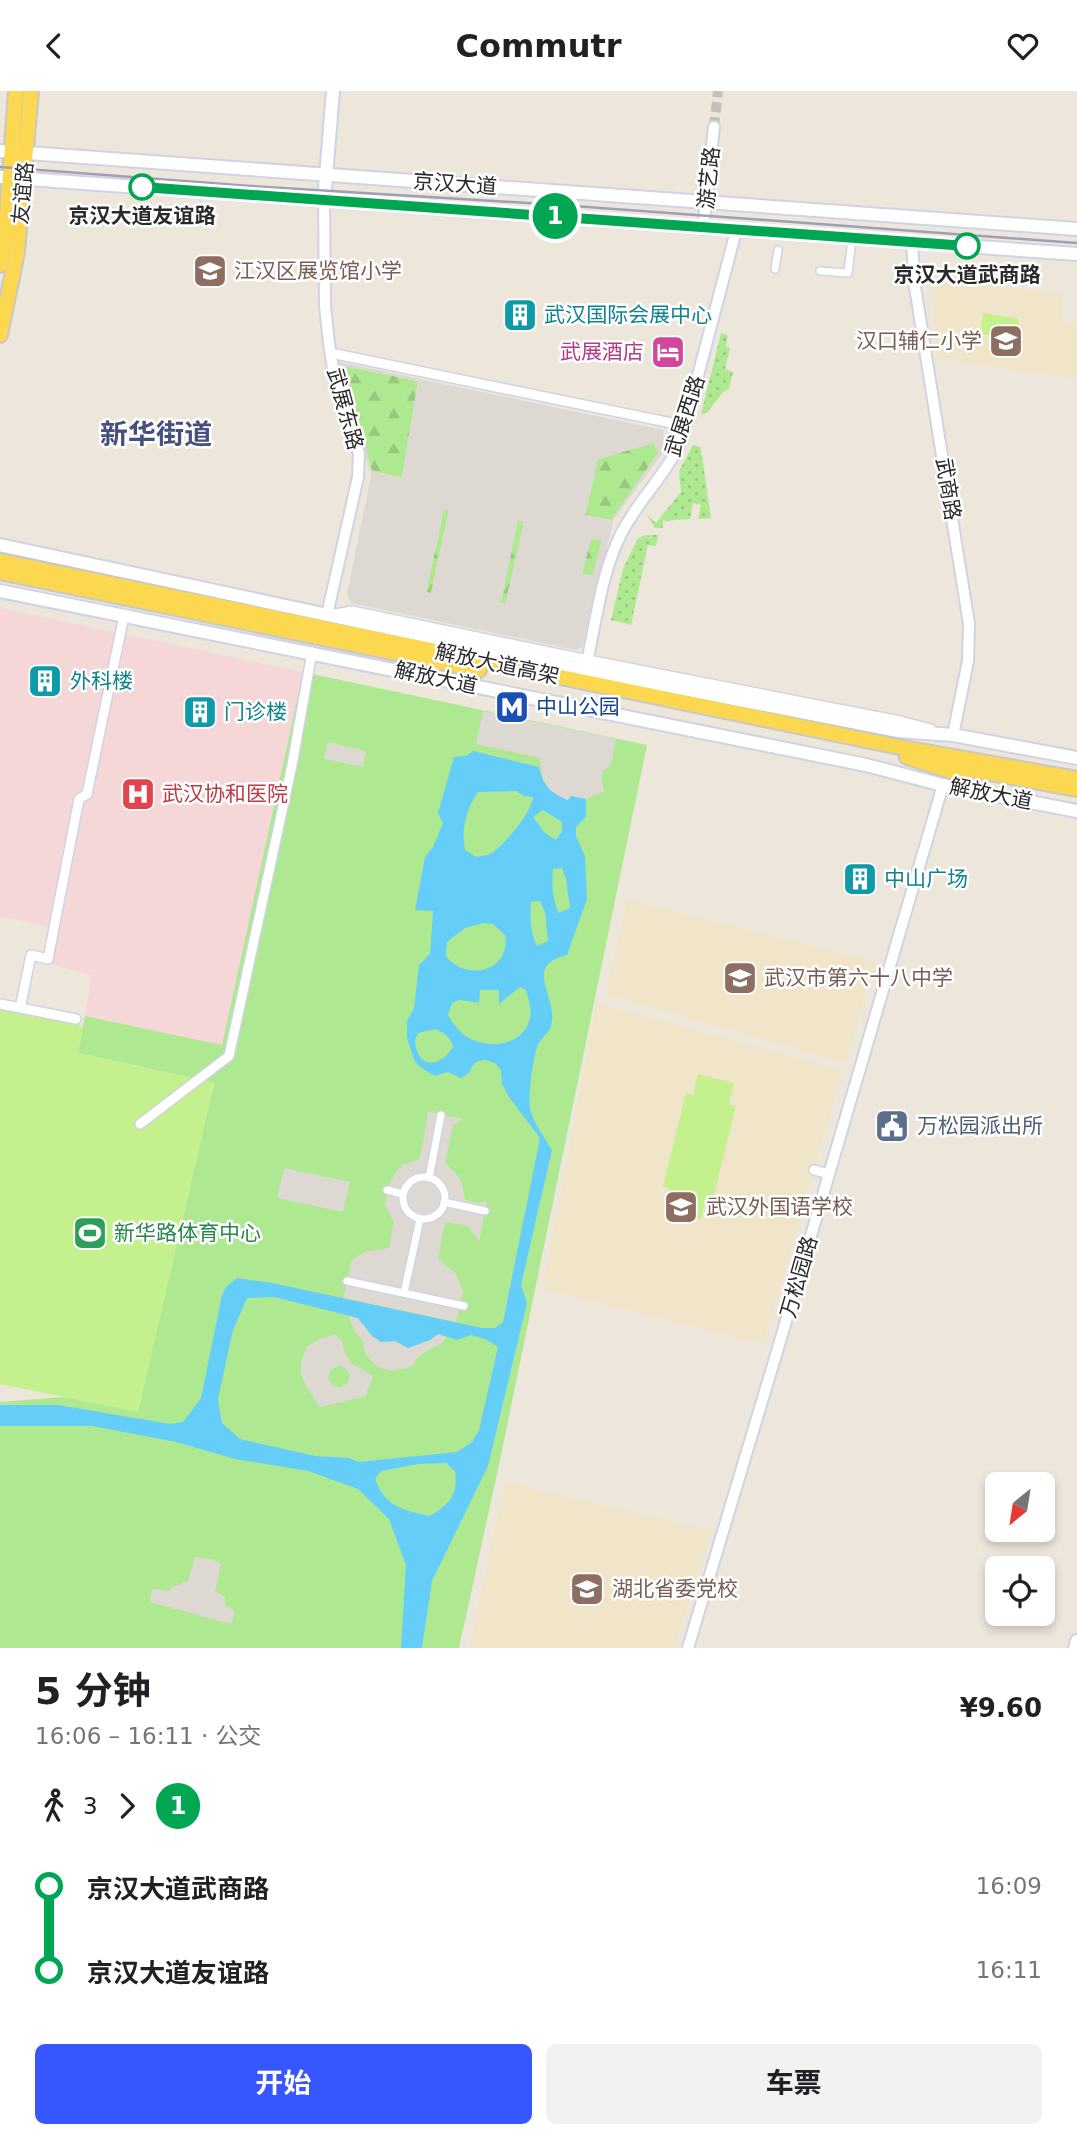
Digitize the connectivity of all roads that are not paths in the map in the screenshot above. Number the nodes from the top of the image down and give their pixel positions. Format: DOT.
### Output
graph roads {
  1 [pos="16,91"];
  2 [pos="30,91"];
  3 [pos="333,91"];
  4 [pos="714,127"];
  5 [pos="13,152"];
  6 [pos="327,176"];
  7 [pos="11,177"];
  8 [pos="324,200"];
  9 [pos="707,201"];
  10 [pos="703,229"];
  11 [pos="1077,229"];
  12 [pos="737,231"];
  13 [pos="852,239"];
  14 [pos="912,243"];
  15 [pos="778,250"];
  16 [pos="1077,254"];
  17 [pos="0,265"];
  18 [pos="775,269"];
  19 [pos="820,271"];
  20 [pos="0,335"];
  21 [pos="331,353"];
  22 [pos="686,426"];
  23 [pos="0,545"];
  24 [pos="0,561"];
  25 [pos="0,572"];
  26 [pos="0,591"];
  27 [pos="327,615"];
  28 [pos="124,616"];
  29 [pos="312,652"];
  30 [pos="587,665"];
  31 [pos="953,735"];
  32 [pos="908,753"];
  33 [pos="1077,758"];
  34 [pos="1077,769"];
  35 [pos="1077,779"];
  36 [pos="943,785"];
  37 [pos="1077,789"];
  38 [pos="1077,799"];
  39 [pos="1077,811"];
  40 [pos="0,1004"];
  41 [pos="20,1008"];
  42 [pos="76,1020"];
  43 [pos="442,1115"];
  44 [pos="141,1124"];
  45 [pos="814,1170"];
  46 [pos="829,1174"];
  47 [pos="429,1178"];
  48 [pos="387,1190"];
  49 [pos="403,1194"];
  50 [pos="444,1202"];
  51 [pos="485,1211"];
  52 [pos="420,1219"];
  53 [pos="347,1281"];
  54 [pos="404,1293"];
  55 [pos="464,1306"];
  56 [pos="1077,1641"];
  57 [pos="688,1648"];
  58 [pos="1075,1648"];
  1 -- 5 [label="main road, 友谊路"];
  2 -- 5 [label="main road, 友谊路"];
  3 -- 6 [label="main road"];
  4 -- 9 [label="street, 游艺路"];
  5 -- 6 [label="main road, 京汉大道"];
  5 -- 7 [label="main road, 友谊路"];
  6 -- 8 [label="main road"];
  6 -- 9 [label="main road, 京汉大道"];
  7 -- 8 [label="main road, 京汉大道"];
  7 -- 17 [label="main road, 友谊路"];
  7 -- 20 [label="main road, 友谊路"];
  8 -- 10 [label="main road, 京汉大道"];
  8 -- 21 [label="street, 武展东路"];
  9 -- 10 [label="street, 游艺路"];
  9 -- 11 [label="main road, 京汉大道"];
  10 -- 12 [label="main road, 京汉大道"];
  12 -- 13 [label="main road, 京汉大道"];
  12 -- 22 [label="street, 武展西路"];
  13 -- 14 [label="main road, 京汉大道"];
  13 -- 19 [label="street"];
  14 -- 16 [label="main road, 京汉大道"];
  14 -- 31 [label="street, 武商路"];
  15 -- 18 [label="street"];
  21 -- 22 [label="street"];
  21 -- 27 [label="street, 武展东路"];
  22 -- 30 [label="street, 武展西路"];
  23 -- 27 [label="main road, 解放大道"];
  24 -- 32 [label="main road, 解放大道高架"];
  25 -- 32 [label="main road, 解放大道高架"];
  26 -- 28 [label="main road, 解放大道"];
  27 -- 30 [label="main road, 解放大道"];
  28 -- 29 [label="main road, 解放大道"];
  28 -- 41 [label="street"];
  29 -- 36 [label="main road, 解放大道"];
  29 -- 44 [label="street"];
  30 -- 31 [label="main road, 解放大道"];
  31 -- 33 [label="main road, 解放大道"];
  32 -- 34 [label="main road"];
  32 -- 35 [label="main road, 解放大道高架"];
  32 -- 37 [label="main road, 解放大道高架"];
  32 -- 38 [label="main road"];
  36 -- 39 [label="main road, 解放大道"];
  36 -- 46 [label="street, 万松园路"];
  40 -- 41 [label="street"];
  41 -- 42 [label="street"];
  43 -- 47 [label="street"];
  45 -- 46 [label="street"];
  46 -- 57 [label="street, 万松园路"];
  47 -- 49 [label="street"];
  47 -- 50 [label="street"];
  48 -- 49 [label="street"];
  49 -- 52 [label="street"];
  50 -- 51 [label="street"];
  50 -- 52 [label="street"];
  52 -- 54 [label="street"];
  53 -- 54 [label="street"];
  54 -- 55 [label="street"];
  56 -- 58 [label="main road"];
}
